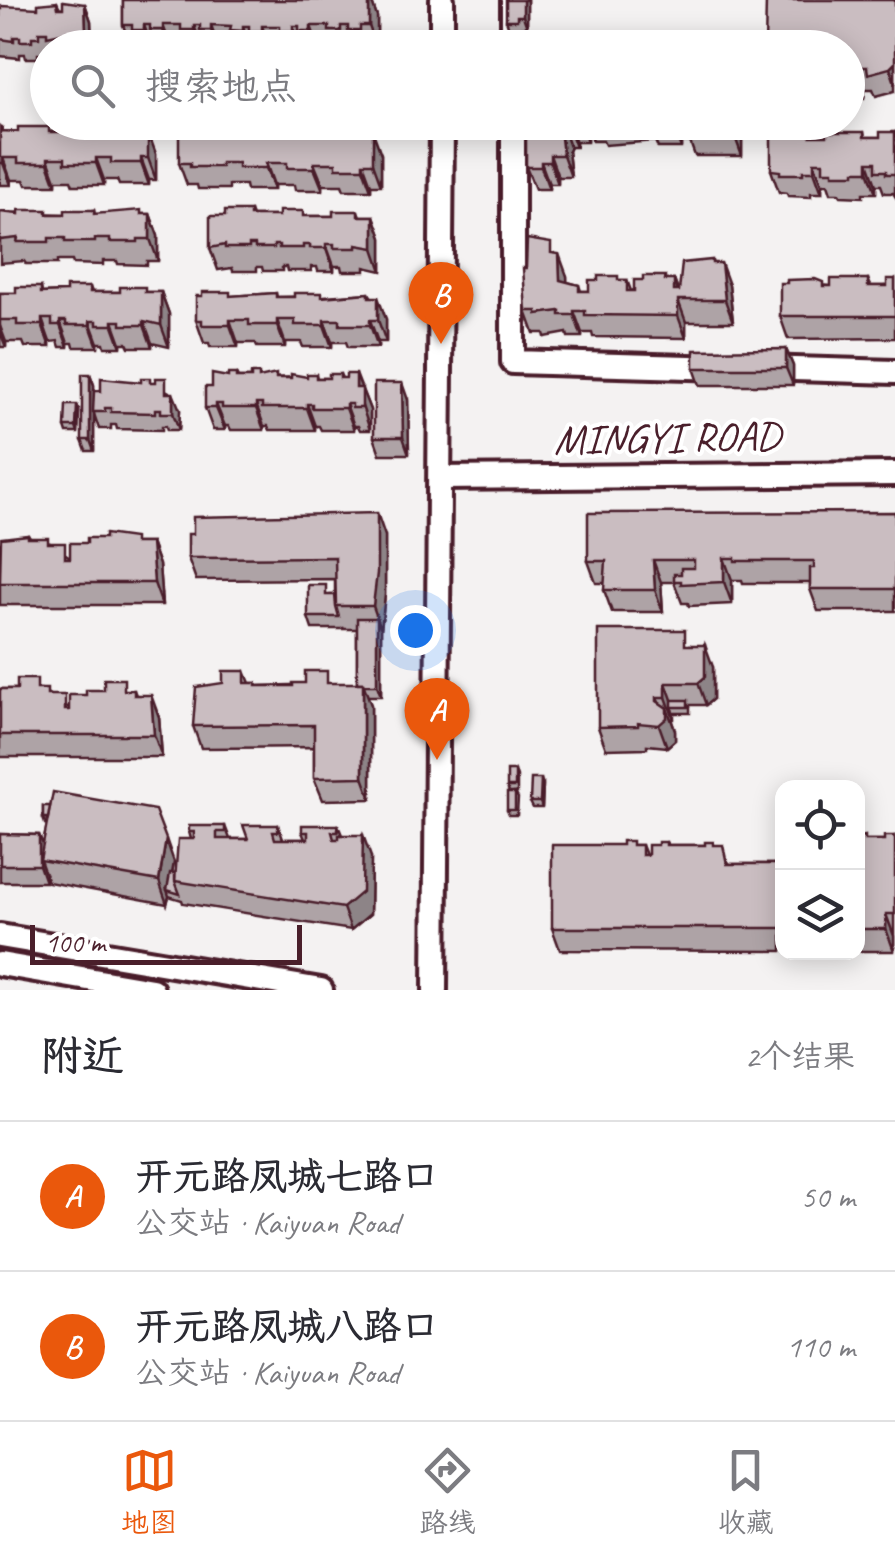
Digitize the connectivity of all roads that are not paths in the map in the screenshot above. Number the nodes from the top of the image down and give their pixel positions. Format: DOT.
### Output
graph roads {
  1 [pos="442,0"];
  2 [pos="513,0"];
  3 [pos="442,30"];
  4 [pos="513,30"];
  5 [pos="442,140"];
  6 [pos="513,140"];
  7 [pos="895,372"];
  8 [pos="895,474"];
  9 [pos="440,478"];
  10 [pos="0,936"];
  11 [pos="0,964"];
  12 [pos="152,990"];
  13 [pos="321,990"];
  14 [pos="435,990"];
  1 -- 3 [label="street"];
  2 -- 4 [label="street"];
  5 -- 9 [label="street"];
  6 -- 7 [label="street"];
  8 -- 9 [label="street, MINGYI ROAD"];
  9 -- 14 [label="street"];
  10 -- 13 [label="street"];
  11 -- 12 [label="street"];
}
